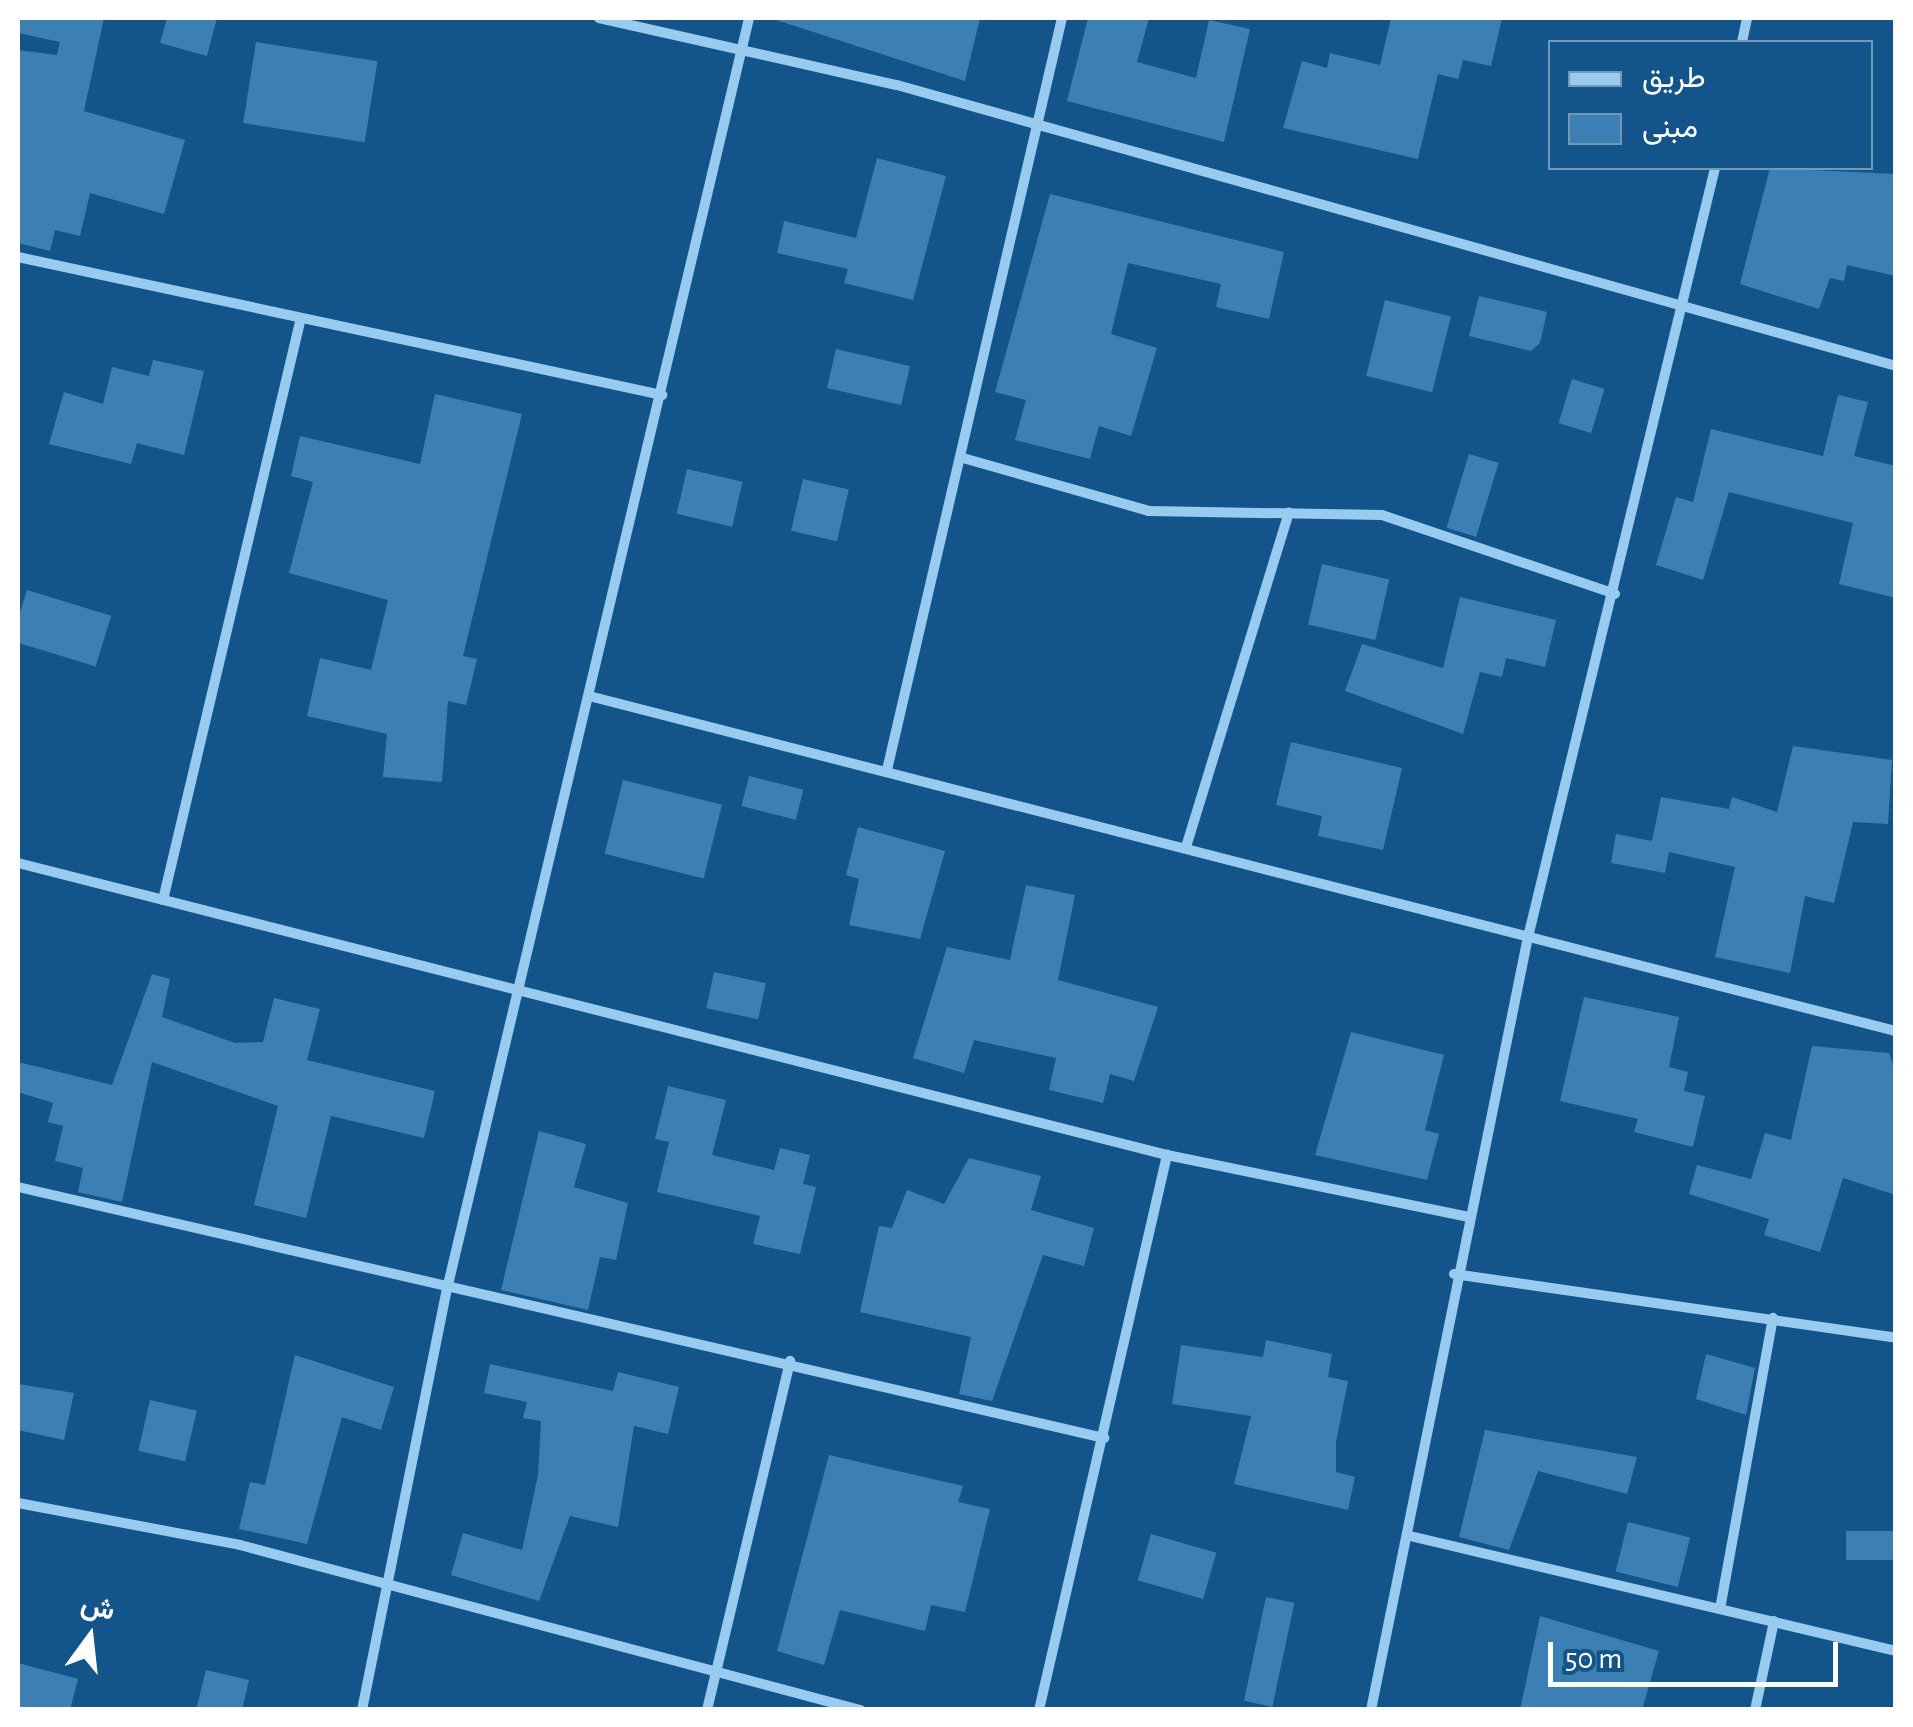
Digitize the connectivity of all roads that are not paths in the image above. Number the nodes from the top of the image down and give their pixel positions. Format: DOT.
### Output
graph roads {
  1 [pos="599,18"];
  2 [pos="749,18"];
  3 [pos="1062,18"];
  4 [pos="742,45"];
  5 [pos="1040,126"];
  6 [pos="1715,170"];
  7 [pos="18,256"];
  8 [pos="1686,301"];
  9 [pos="300,322"];
  10 [pos="1896,366"];
  11 [pos="662,395"];
  12 [pos="963,458"];
  13 [pos="1289,512"];
  14 [pos="1614,594"];
  15 [pos="593,698"];
  16 [pos="888,770"];
  17 [pos="1186,847"];
  18 [pos="18,863"];
  19 [pos="163,900"];
  20 [pos="1528,938"];
  21 [pos="524,990"];
  22 [pos="1896,1031"];
  23 [pos="1167,1155"];
  24 [pos="18,1187"];
  25 [pos="1468,1218"];
  26 [pos="1454,1274"];
  27 [pos="448,1289"];
  28 [pos="1773,1318"];
  29 [pos="1896,1338"];
  30 [pos="790,1361"];
  31 [pos="1104,1438"];
  32 [pos="18,1503"];
  33 [pos="1410,1536"];
  34 [pos="390,1588"];
  35 [pos="1720,1609"];
  36 [pos="1774,1622"];
  37 [pos="1896,1651"];
  38 [pos="717,1677"];
  39 [pos="362,1710"];
  40 [pos="708,1710"];
  41 [pos="860,1710"];
  42 [pos="1039,1710"];
  43 [pos="1371,1710"];
  44 [pos="1754,1710"];
  1 -- 4 [label="street"];
  2 -- 4 [label="street"];
  3 -- 5 [label="street"];
  4 -- 5 [label="street"];
  4 -- 11 [label="street"];
  5 -- 8 [label="street"];
  5 -- 12 [label="street"];
  6 -- 8 [label="street"];
  7 -- 9 [label="street"];
  8 -- 10 [label="street"];
  8 -- 14 [label="street"];
  9 -- 11 [label="street"];
  9 -- 19 [label="street"];
  11 -- 15 [label="street"];
  12 -- 13 [label="street"];
  12 -- 16 [label="street"];
  13 -- 14 [label="street"];
  13 -- 17 [label="street"];
  14 -- 20 [label="street"];
  15 -- 16 [label="street"];
  15 -- 21 [label="street"];
  16 -- 17 [label="street"];
  17 -- 20 [label="street"];
  18 -- 19 [label="street"];
  19 -- 21 [label="street"];
  20 -- 22 [label="street"];
  20 -- 25 [label="street"];
  21 -- 23 [label="street"];
  21 -- 27 [label="street"];
  23 -- 25 [label="street"];
  23 -- 31 [label="street"];
  24 -- 27 [label="street"];
  25 -- 26 [label="street"];
  26 -- 28 [label="street"];
  26 -- 33 [label="street"];
  27 -- 30 [label="street"];
  27 -- 34 [label="street"];
  28 -- 29 [label="street"];
  28 -- 35 [label="street"];
  30 -- 31 [label="street"];
  30 -- 38 [label="street"];
  31 -- 42 [label="street"];
  32 -- 34 [label="street"];
  33 -- 35 [label="street"];
  33 -- 43 [label="street"];
  34 -- 38 [label="street"];
  34 -- 39 [label="street"];
  35 -- 36 [label="street"];
  36 -- 37 [label="street"];
  36 -- 44 [label="street"];
  38 -- 40 [label="street"];
  38 -- 41 [label="street"];
}
